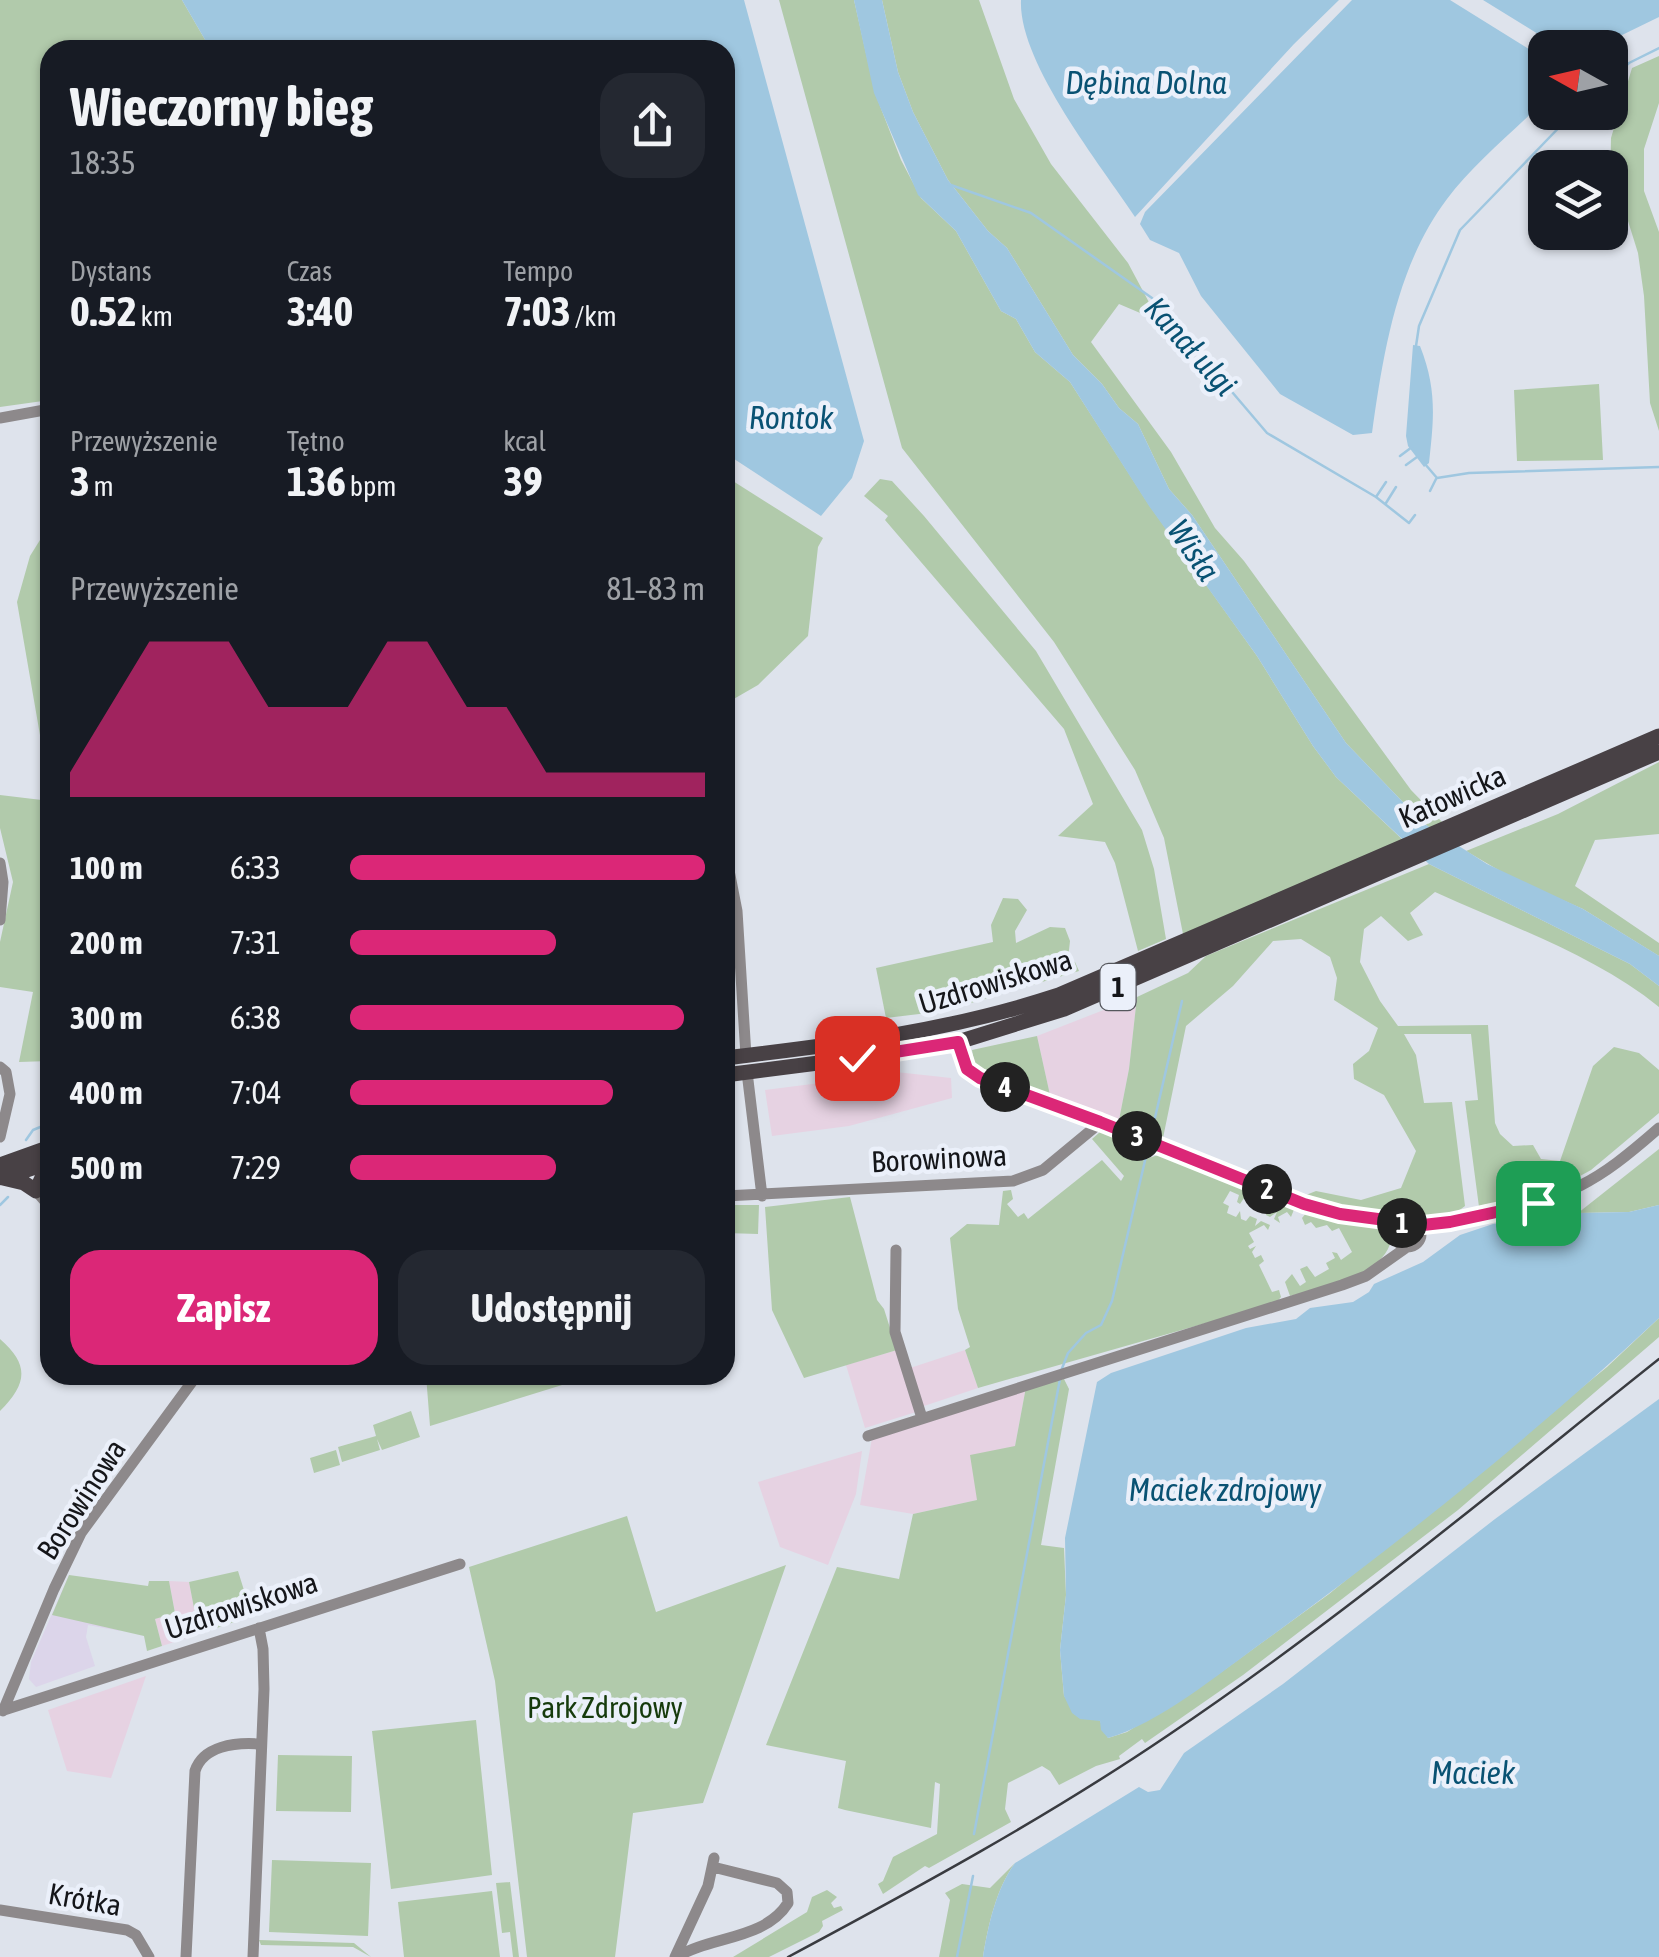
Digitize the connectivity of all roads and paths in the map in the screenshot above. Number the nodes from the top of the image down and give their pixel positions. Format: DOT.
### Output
graph roads {
  1 [pos="40,411"];
  2 [pos="0,418"];
  3 [pos="1659,736"];
  4 [pos="1659,752"];
  5 [pos="0,863"];
  6 [pos="1381,864"];
  7 [pos="735,897"];
  8 [pos="1270,913"];
  9 [pos="0,920"];
  10 [pos="958,1042"];
  11 [pos="746,1064"];
  12 [pos="0,1067"];
  13 [pos="735,1067"];
  14 [pos="1100,1122"];
  15 [pos="1659,1128"];
  16 [pos="0,1138"];
  17 [pos="40,1153"];
  18 [pos="40,1164"];
  19 [pos="1,1174"];
  20 [pos="40,1182"];
  21 [pos="36,1191"];
  22 [pos="40,1196"];
  23 [pos="735,1196"];
  24 [pos="762,1196"];
  25 [pos="1450,1222"];
  26 [pos="1418,1225"];
  27 [pos="1400,1237"];
  28 [pos="1420,1239"];
  29 [pos="896,1250"];
  30 [pos="191,1385"];
  31 [pos="922,1418"];
  32 [pos="868,1436"];
  33 [pos="460,1564"];
  34 [pos="259,1628"];
  35 [pos="16,1680"];
  36 [pos="32,1696"];
  37 [pos="3,1707"];
  38 [pos="260,1744"];
  39 [pos="0,1910"];
  40 [pos="148,1957"];
  41 [pos="186,1957"];
  42 [pos="253,1957"];
  43 [pos="676,1957"];
  1 -- 2 [label="street"];
  3 -- 6 [label="main road, Katowicka / 1"];
  4 -- 6 [label="main road, Katowicka / 1"];
  5 -- 9 [label="street"];
  6 -- 8 [label="main road, Katowicka / 1"];
  7 -- 11 [label="street"];
  8 -- 10 [label="main road, Uzdrowiskowa / 1"];
  8 -- 11 [label="main road, Uzdrowiskowa / 1"];
  10 -- 11 [label="main road, Uzdrowiskowa / 1"];
  10 -- 14 [label="street"];
  11 -- 13 [label="main road"];
  11 -- 24 [label="street"];
  12 -- 16 [label="street"];
  14 -- 24 [label="street, Borowinowa"];
  14 -- 27 [label="street"];
  15 -- 25 [label="street"];
  17 -- 19 [label="main road"];
  18 -- 19 [label="main road"];
  19 -- 21 [label="main road"];
  20 -- 21 [label="main road"];
  21 -- 22 [label="street"];
  23 -- 24 [label="street, Borowinowa"];
  25 -- 26 [label="street"];
  25 -- 28 [label="street"];
  26 -- 27 [label="street"];
  26 -- 28 [label="street"];
  27 -- 28 [label="street"];
  27 -- 31 [label="street"];
  29 -- 31 [label="street"];
  30 -- 35 [label="street, Borowinowa"];
  31 -- 32 [label="street"];
  33 -- 34 [label="street, Uzdrowiskowa"];
  34 -- 36 [label="street, Uzdrowiskowa"];
  34 -- 38 [label="street"];
  35 -- 36 [label="street"];
  35 -- 37 [label="street, Borowinowa"];
  36 -- 37 [label="street, Uzdrowiskowa"];
  38 -- 41 [label="street"];
  38 -- 42 [label="street"];
  39 -- 40 [label="street, Krótka"];
  43 -- 43 [label="street"];
}
